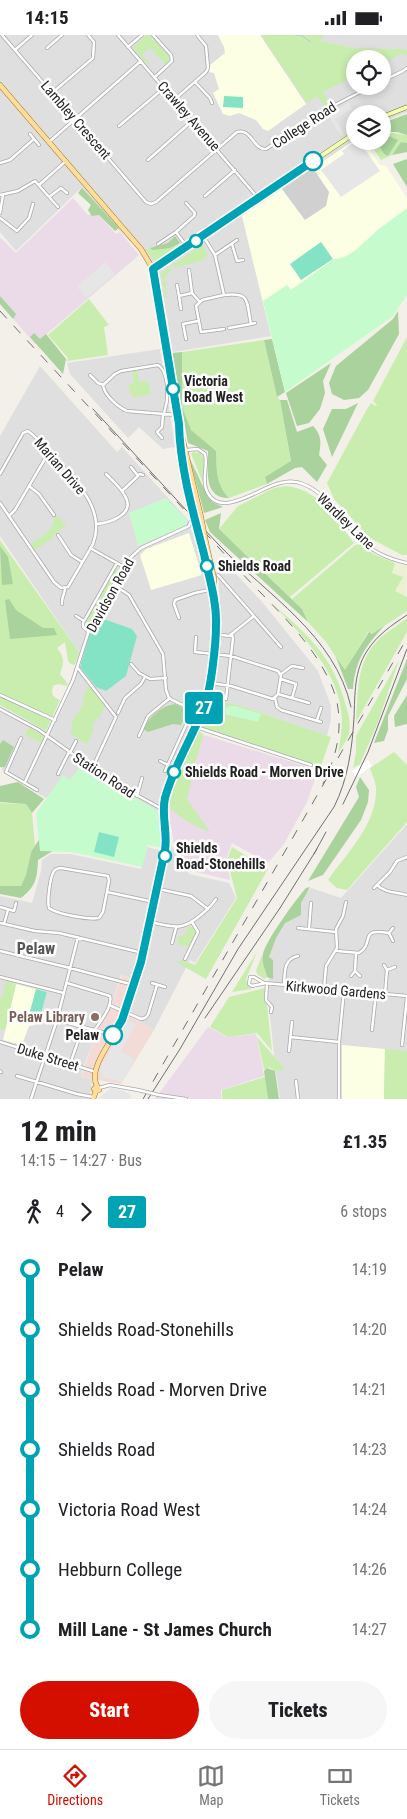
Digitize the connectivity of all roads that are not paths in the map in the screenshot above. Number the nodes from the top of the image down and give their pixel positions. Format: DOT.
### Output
graph roads {
  1 [pos="2,35"];
  2 [pos="32,35"];
  3 [pos="62,35"];
  4 [pos="88,35"];
  5 [pos="118,35"];
  6 [pos="142,35"];
  7 [pos="153,35"];
  8 [pos="197,35"];
  9 [pos="128,47"];
  10 [pos="15,49"];
  11 [pos="47,49"];
  12 [pos="141,61"];
  13 [pos="407,68"];
  14 [pos="155,77"];
  15 [pos="391,77"];
  16 [pos="195,82"];
  17 [pos="0,85"];
  18 [pos="164,87"];
  19 [pos="52,93"];
  20 [pos="354,95"];
  21 [pos="174,100"];
  22 [pos="212,103"];
  23 [pos="407,107"];
  24 [pos="391,113"];
  25 [pos="75,119"];
  26 [pos="193,121"];
  27 [pos="119,126"];
  28 [pos="30,134"];
  29 [pos="34,139"];
  30 [pos="346,139"];
  31 [pos="49,142"];
  32 [pos="39,145"];
  33 [pos="217,149"];
  34 [pos="148,160"];
  35 [pos="66,161"];
  36 [pos="0,163"];
  37 [pos="235,170"];
  38 [pos="39,185"];
  39 [pos="67,193"];
  40 [pos="2,195"];
  41 [pos="205,196"];
  42 [pos="50,197"];
  43 [pos="258,198"];
  44 [pos="186,203"];
  45 [pos="33,204"];
  46 [pos="58,207"];
  47 [pos="0,213"];
  48 [pos="0,218"];
  49 [pos="176,232"];
  50 [pos="203,236"];
  51 [pos="237,240"];
  52 [pos="158,244"];
  53 [pos="232,244"];
  54 [pos="187,247"];
  55 [pos="216,255"];
  56 [pos="243,260"];
  57 [pos="237,261"];
  58 [pos="233,262"];
  59 [pos="153,269"];
  60 [pos="189,270"];
  61 [pos="177,285"];
  62 [pos="192,293"];
  63 [pos="224,295"];
  64 [pos="179,296"];
  65 [pos="199,301"];
  66 [pos="181,309"];
  67 [pos="198,321"];
  68 [pos="255,323"];
  69 [pos="251,324"];
  70 [pos="229,328"];
  71 [pos="224,329"];
  72 [pos="186,339"];
  73 [pos="90,375"];
  74 [pos="103,385"];
  75 [pos="164,415"];
  76 [pos="178,415"];
  77 [pos="162,438"];
  78 [pos="183,450"];
  79 [pos="49,452"];
  80 [pos="131,467"];
  81 [pos="0,474"];
  82 [pos="106,474"];
  83 [pos="138,475"];
  84 [pos="143,475"];
  85 [pos="29,486"];
  86 [pos="122,491"];
  87 [pos="0,503"];
  88 [pos="192,509"];
  89 [pos="54,515"];
  90 [pos="8,516"];
  91 [pos="95,524"];
  92 [pos="58,535"];
  93 [pos="90,548"];
  94 [pos="82,562"];
  95 [pos="117,563"];
  96 [pos="407,563"];
  97 [pos="124,567"];
  98 [pos="218,575"];
  99 [pos="212,578"];
  100 [pos="114,585"];
  101 [pos="65,588"];
  102 [pos="213,589"];
  103 [pos="62,604"];
  104 [pos="76,616"];
  105 [pos="254,616"];
  106 [pos="179,618"];
  107 [pos="84,621"];
  108 [pos="88,631"];
  109 [pos="216,633"];
  110 [pos="232,635"];
  111 [pos="196,637"];
  112 [pos="281,647"];
  113 [pos="213,655"];
  114 [pos="231,656"];
  115 [pos="131,664"];
  116 [pos="77,667"];
  117 [pos="303,668"];
  118 [pos="281,674"];
  119 [pos="145,677"];
  120 [pos="166,678"];
  121 [pos="281,679"];
  122 [pos="210,683"];
  123 [pos="228,685"];
  124 [pos="278,694"];
  125 [pos="0,695"];
  126 [pos="170,698"];
  127 [pos="275,698"];
  128 [pos="292,698"];
  129 [pos="226,699"];
  130 [pos="309,703"];
  131 [pos="321,707"];
  132 [pos="0,709"];
  133 [pos="117,715"];
  134 [pos="55,720"];
  135 [pos="317,721"];
  136 [pos="321,722"];
  137 [pos="194,727"];
  138 [pos="136,730"];
  139 [pos="141,732"];
  140 [pos="48,736"];
  141 [pos="139,736"];
  142 [pos="21,738"];
  143 [pos="76,741"];
  144 [pos="70,753"];
  145 [pos="160,761"];
  146 [pos="168,765"];
  147 [pos="311,765"];
  148 [pos="92,769"];
  149 [pos="165,771"];
  150 [pos="58,774"];
  151 [pos="142,778"];
  152 [pos="25,782"];
  153 [pos="37,790"];
  154 [pos="137,796"];
  155 [pos="164,809"];
  156 [pos="407,857"];
  157 [pos="377,885"];
  158 [pos="374,888"];
  159 [pos="163,890"];
  160 [pos="107,892"];
  161 [pos="407,895"];
  162 [pos="216,899"];
  163 [pos="346,901"];
  164 [pos="154,902"];
  165 [pos="16,903"];
  166 [pos="311,903"];
  167 [pos="0,907"];
  168 [pos="208,909"];
  169 [pos="8,910"];
  170 [pos="150,922"];
  171 [pos="0,923"];
  172 [pos="192,923"];
  173 [pos="4,924"];
  174 [pos="176,927"];
  175 [pos="298,928"];
  176 [pos="394,928"];
  177 [pos="310,929"];
  178 [pos="336,932"];
  179 [pos="389,933"];
  180 [pos="78,937"];
  181 [pos="393,941"];
  182 [pos="172,943"];
  183 [pos="0,951"];
  184 [pos="336,951"];
  185 [pos="143,953"];
  186 [pos="356,953"];
  187 [pos="298,956"];
  188 [pos="185,959"];
  189 [pos="384,965"];
  190 [pos="395,967"];
  191 [pos="70,968"];
  192 [pos="387,970"];
  193 [pos="355,971"];
  194 [pos="351,976"];
  195 [pos="360,976"];
  196 [pos="0,977"];
  197 [pos="66,983"];
  198 [pos="152,983"];
  199 [pos="266,983"];
  200 [pos="134,985"];
  201 [pos="158,985"];
  202 [pos="284,985"];
  203 [pos="165,987"];
  204 [pos="324,989"];
  205 [pos="344,990"];
  206 [pos="64,993"];
  207 [pos="376,993"];
  208 [pos="385,994"];
  209 [pos="407,996"];
  210 [pos="110,1005"];
  211 [pos="125,1011"];
  212 [pos="271,1012"];
  213 [pos="57,1020"];
  214 [pos="292,1022"];
  215 [pos="83,1027"];
  216 [pos="95,1030"];
  217 [pos="372,1030"];
  218 [pos="113,1035"];
  219 [pos="290,1037"];
  220 [pos="0,1042"];
  221 [pos="339,1042"];
  222 [pos="402,1045"];
  223 [pos="289,1051"];
  224 [pos="45,1057"];
  225 [pos="70,1064"];
  226 [pos="96,1072"];
  227 [pos="17,1076"];
  228 [pos="296,1081"];
  229 [pos="37,1082"];
  230 [pos="97,1088"];
  231 [pos="93,1098"];
  232 [pos="31,1099"];
  233 [pos="186,1099"];
  234 [pos="298,1099"];
  235 [pos="338,1099"];
  1 -- 10 [label="street, Lambley Crescent"];
  2 -- 10 [label="street"];
  3 -- 11 [label="street"];
  4 -- 19 [label="street"];
  5 -- 9 [label="street, Crawley Avenue"];
  6 -- 9 [label="street"];
  7 -- 14 [label="street"];
  8 -- 16 [label="street"];
  9 -- 12 [label="street, Crawley Avenue"];
  10 -- 19 [label="street, Lambley Crescent"];
  12 -- 14 [label="street, Crawley Avenue"];
  12 -- 25 [label="street"];
  13 -- 15 [label="street"];
  14 -- 18 [label="street, Crawley Avenue"];
  16 -- 21 [label="street"];
  16 -- 22 [label="street"];
  17 -- 31 [label="main road"];
  18 -- 21 [label="street, Crawley Avenue"];
  18 -- 27 [label="street"];
  19 -- 25 [label="street, Lambley Crescent"];
  20 -- 33 [label="street, College Road"];
  21 -- 26 [label="street, Crawley Avenue"];
  23 -- 24 [label="main road"];
  25 -- 31 [label="street"];
  25 -- 33 [label="street, Lambley Crescent"];
  26 -- 33 [label="street, Crawley Avenue"];
  26 -- 34 [label="street"];
  28 -- 29 [label="street"];
  29 -- 32 [label="street"];
  29 -- 36 [label="street"];
  30 -- 43 [label="main road"];
  31 -- 35 [label="main road"];
  33 -- 37 [label="street, Crawley Avenue"];
  35 -- 38 [label="street"];
  35 -- 59 [label="main road"];
  37 -- 41 [label="street"];
  37 -- 43 [label="street, Crawley Avenue"];
  38 -- 40 [label="street"];
  38 -- 42 [label="street"];
  39 -- 42 [label="street"];
  40 -- 47 [label="street"];
  42 -- 46 [label="street"];
  43 -- 50 [label="main road"];
  44 -- 49 [label="street"];
  45 -- 48 [label="street"];
  49 -- 52 [label="street"];
  49 -- 54 [label="street"];
  50 -- 54 [label="main road"];
  50 -- 55 [label="street"];
  51 -- 53 [label="street"];
  53 -- 55 [label="street"];
  53 -- 57 [label="street"];
  54 -- 59 [label="main road"];
  55 -- 63 [label="street"];
  56 -- 57 [label="street"];
  57 -- 58 [label="street"];
  59 -- 76 [label="main road"];
  60 -- 62 [label="street"];
  61 -- 64 [label="street"];
  62 -- 64 [label="street"];
  62 -- 65 [label="street"];
  63 -- 65 [label="street"];
  63 -- 69 [label="street"];
  64 -- 66 [label="street"];
  65 -- 67 [label="street"];
  67 -- 71 [label="street"];
  67 -- 72 [label="street"];
  68 -- 69 [label="street"];
  69 -- 70 [label="street"];
  73 -- 74 [label="street"];
  74 -- 75 [label="street"];
  74 -- 75 [label="street"];
  75 -- 76 [label="street"];
  75 -- 77 [label="street"];
  76 -- 78 [label="main road"];
  78 -- 88 [label="main road"];
  78 -- 96 [label="street, Wardley Lane"];
  78 -- 99 [label="main road, bridge"];
  79 -- 81 [label="street, Marian Drive"];
  79 -- 85 [label="street"];
  79 -- 91 [label="street, Marian Drive"];
  80 -- 83 [label="street"];
  82 -- 86 [label="street"];
  83 -- 84 [label="street"];
  83 -- 86 [label="street"];
  85 -- 89 [label="street"];
  85 -- 90 [label="street"];
  86 -- 91 [label="street"];
  87 -- 90 [label="street"];
  88 -- 97 [label="street, Davidson Road, bridge"];
  88 -- 99 [label="main road, bridge"];
  90 -- 101 [label="street"];
  91 -- 93 [label="street, Marian Drive"];
  92 -- 94 [label="street"];
  93 -- 94 [label="street, Marian Drive"];
  93 -- 95 [label="street"];
  94 -- 101 [label="street, Marian Drive"];
  95 -- 97 [label="street"];
  95 -- 107 [label="street"];
  97 -- 100 [label="street, Davidson Road"];
  98 -- 105 [label="street"];
  99 -- 102 [label="main road"];
  100 -- 108 [label="street, Davidson Road"];
  100 -- 120 [label="street"];
  101 -- 103 [label="street"];
  102 -- 106 [label="street"];
  102 -- 109 [label="main road"];
  104 -- 107 [label="street"];
  105 -- 110 [label="street"];
  105 -- 112 [label="street"];
  107 -- 108 [label="street"];
  108 -- 116 [label="street, Davidson Road"];
  109 -- 110 [label="street"];
  109 -- 113 [label="main road"];
  110 -- 114 [label="street"];
  111 -- 113 [label="street"];
  113 -- 114 [label="street"];
  113 -- 122 [label="main road"];
  114 -- 118 [label="street"];
  114 -- 123 [label="street"];
  115 -- 119 [label="street"];
  116 -- 133 [label="street"];
  116 -- 134 [label="street, Davidson Road"];
  117 -- 118 [label="street"];
  118 -- 121 [label="street"];
  119 -- 120 [label="street"];
  119 -- 133 [label="street"];
  120 -- 126 [label="street"];
  121 -- 124 [label="street"];
  121 -- 128 [label="street"];
  122 -- 123 [label="street"];
  122 -- 137 [label="main road"];
  123 -- 127 [label="street"];
  123 -- 129 [label="street"];
  124 -- 127 [label="street"];
  124 -- 128 [label="street"];
  125 -- 134 [label="street"];
  126 -- 139 [label="street"];
  126 -- 146 [label="street"];
  127 -- 135 [label="street"];
  128 -- 130 [label="street"];
  131 -- 135 [label="street"];
  132 -- 140 [label="street, Station Road"];
  133 -- 148 [label="street"];
  134 -- 140 [label="street, Davidson Road"];
  135 -- 136 [label="street"];
  137 -- 147 [label="street"];
  137 -- 155 [label="main road"];
  138 -- 139 [label="street"];
  139 -- 141 [label="street"];
  140 -- 144 [label="street, Station Road"];
  140 -- 152 [label="street, Davidson Road"];
  142 -- 152 [label="street"];
  143 -- 144 [label="street"];
  144 -- 148 [label="street, Station Road"];
  144 -- 150 [label="street"];
  145 -- 146 [label="street"];
  146 -- 149 [label="street"];
  148 -- 154 [label="street, Station Road"];
  151 -- 154 [label="street"];
  152 -- 153 [label="street"];
  154 -- 155 [label="street, Station Road"];
  155 -- 164 [label="main road"];
  156 -- 157 [label="street"];
  157 -- 158 [label="street"];
  157 -- 161 [label="street"];
  159 -- 168 [label="street"];
  160 -- 160 [label="street"];
  160 -- 164 [label="street"];
  162 -- 168 [label="street"];
  163 -- 178 [label="street"];
  164 -- 170 [label="main road"];
  165 -- 169 [label="street"];
  166 -- 177 [label="street"];
  167 -- 169 [label="street"];
  168 -- 172 [label="street"];
  169 -- 173 [label="street"];
  170 -- 174 [label="street"];
  170 -- 185 [label="main road"];
  171 -- 173 [label="street"];
  172 -- 174 [label="street"];
  172 -- 188 [label="street"];
  173 -- 180 [label="street"];
  174 -- 182 [label="street"];
  175 -- 177 [label="street"];
  176 -- 179 [label="street"];
  177 -- 178 [label="street"];
  178 -- 184 [label="street"];
  179 -- 181 [label="street"];
  179 -- 186 [label="street"];
  180 -- 185 [label="street"];
  180 -- 191 [label="street"];
  183 -- 191 [label="street"];
  184 -- 186 [label="street"];
  184 -- 204 [label="street"];
  185 -- 200 [label="main road"];
  186 -- 193 [label="street"];
  187 -- 202 [label="street"];
  189 -- 192 [label="street"];
  190 -- 192 [label="street"];
  191 -- 197 [label="street"];
  191 -- 200 [label="street"];
  192 -- 208 [label="street"];
  193 -- 194 [label="street"];
  193 -- 195 [label="street"];
  196 -- 206 [label="street"];
  197 -- 206 [label="street"];
  197 -- 210 [label="street"];
  198 -- 201 [label="street"];
  199 -- 199 [label="street, Kirkwood Gardens"];
  199 -- 202 [label="street, Kirkwood Gardens"];
  199 -- 212 [label="street"];
  200 -- 211 [label="main road"];
  201 -- 203 [label="street"];
  201 -- 211 [label="street"];
  202 -- 204 [label="street, Kirkwood Gardens"];
  204 -- 205 [label="street, Kirkwood Gardens"];
  205 -- 207 [label="street, Kirkwood Gardens"];
  205 -- 221 [label="street"];
  206 -- 213 [label="street"];
  207 -- 208 [label="street, Kirkwood Gardens"];
  207 -- 217 [label="street"];
  208 -- 209 [label="street, Kirkwood Gardens"];
  209 -- 222 [label="street"];
  210 -- 211 [label="street"];
  210 -- 216 [label="street"];
  211 -- 218 [label="main road"];
  213 -- 215 [label="street"];
  213 -- 224 [label="street"];
  214 -- 219 [label="street"];
  215 -- 216 [label="street"];
  215 -- 225 [label="street"];
  216 -- 218 [label="street"];
  218 -- 226 [label="main road"];
  219 -- 221 [label="street"];
  219 -- 223 [label="street"];
  220 -- 224 [label="street, Duke Street"];
  221 -- 235 [label="street"];
  224 -- 225 [label="street, Duke Street"];
  224 -- 229 [label="street"];
  225 -- 226 [label="street, Duke Street"];
  226 -- 230 [label="main road"];
  227 -- 229 [label="street"];
  228 -- 234 [label="street"];
  229 -- 231 [label="street"];
  229 -- 232 [label="street"];
  230 -- 231 [label="main road"];
  230 -- 233 [label="street, bridge"];
}
